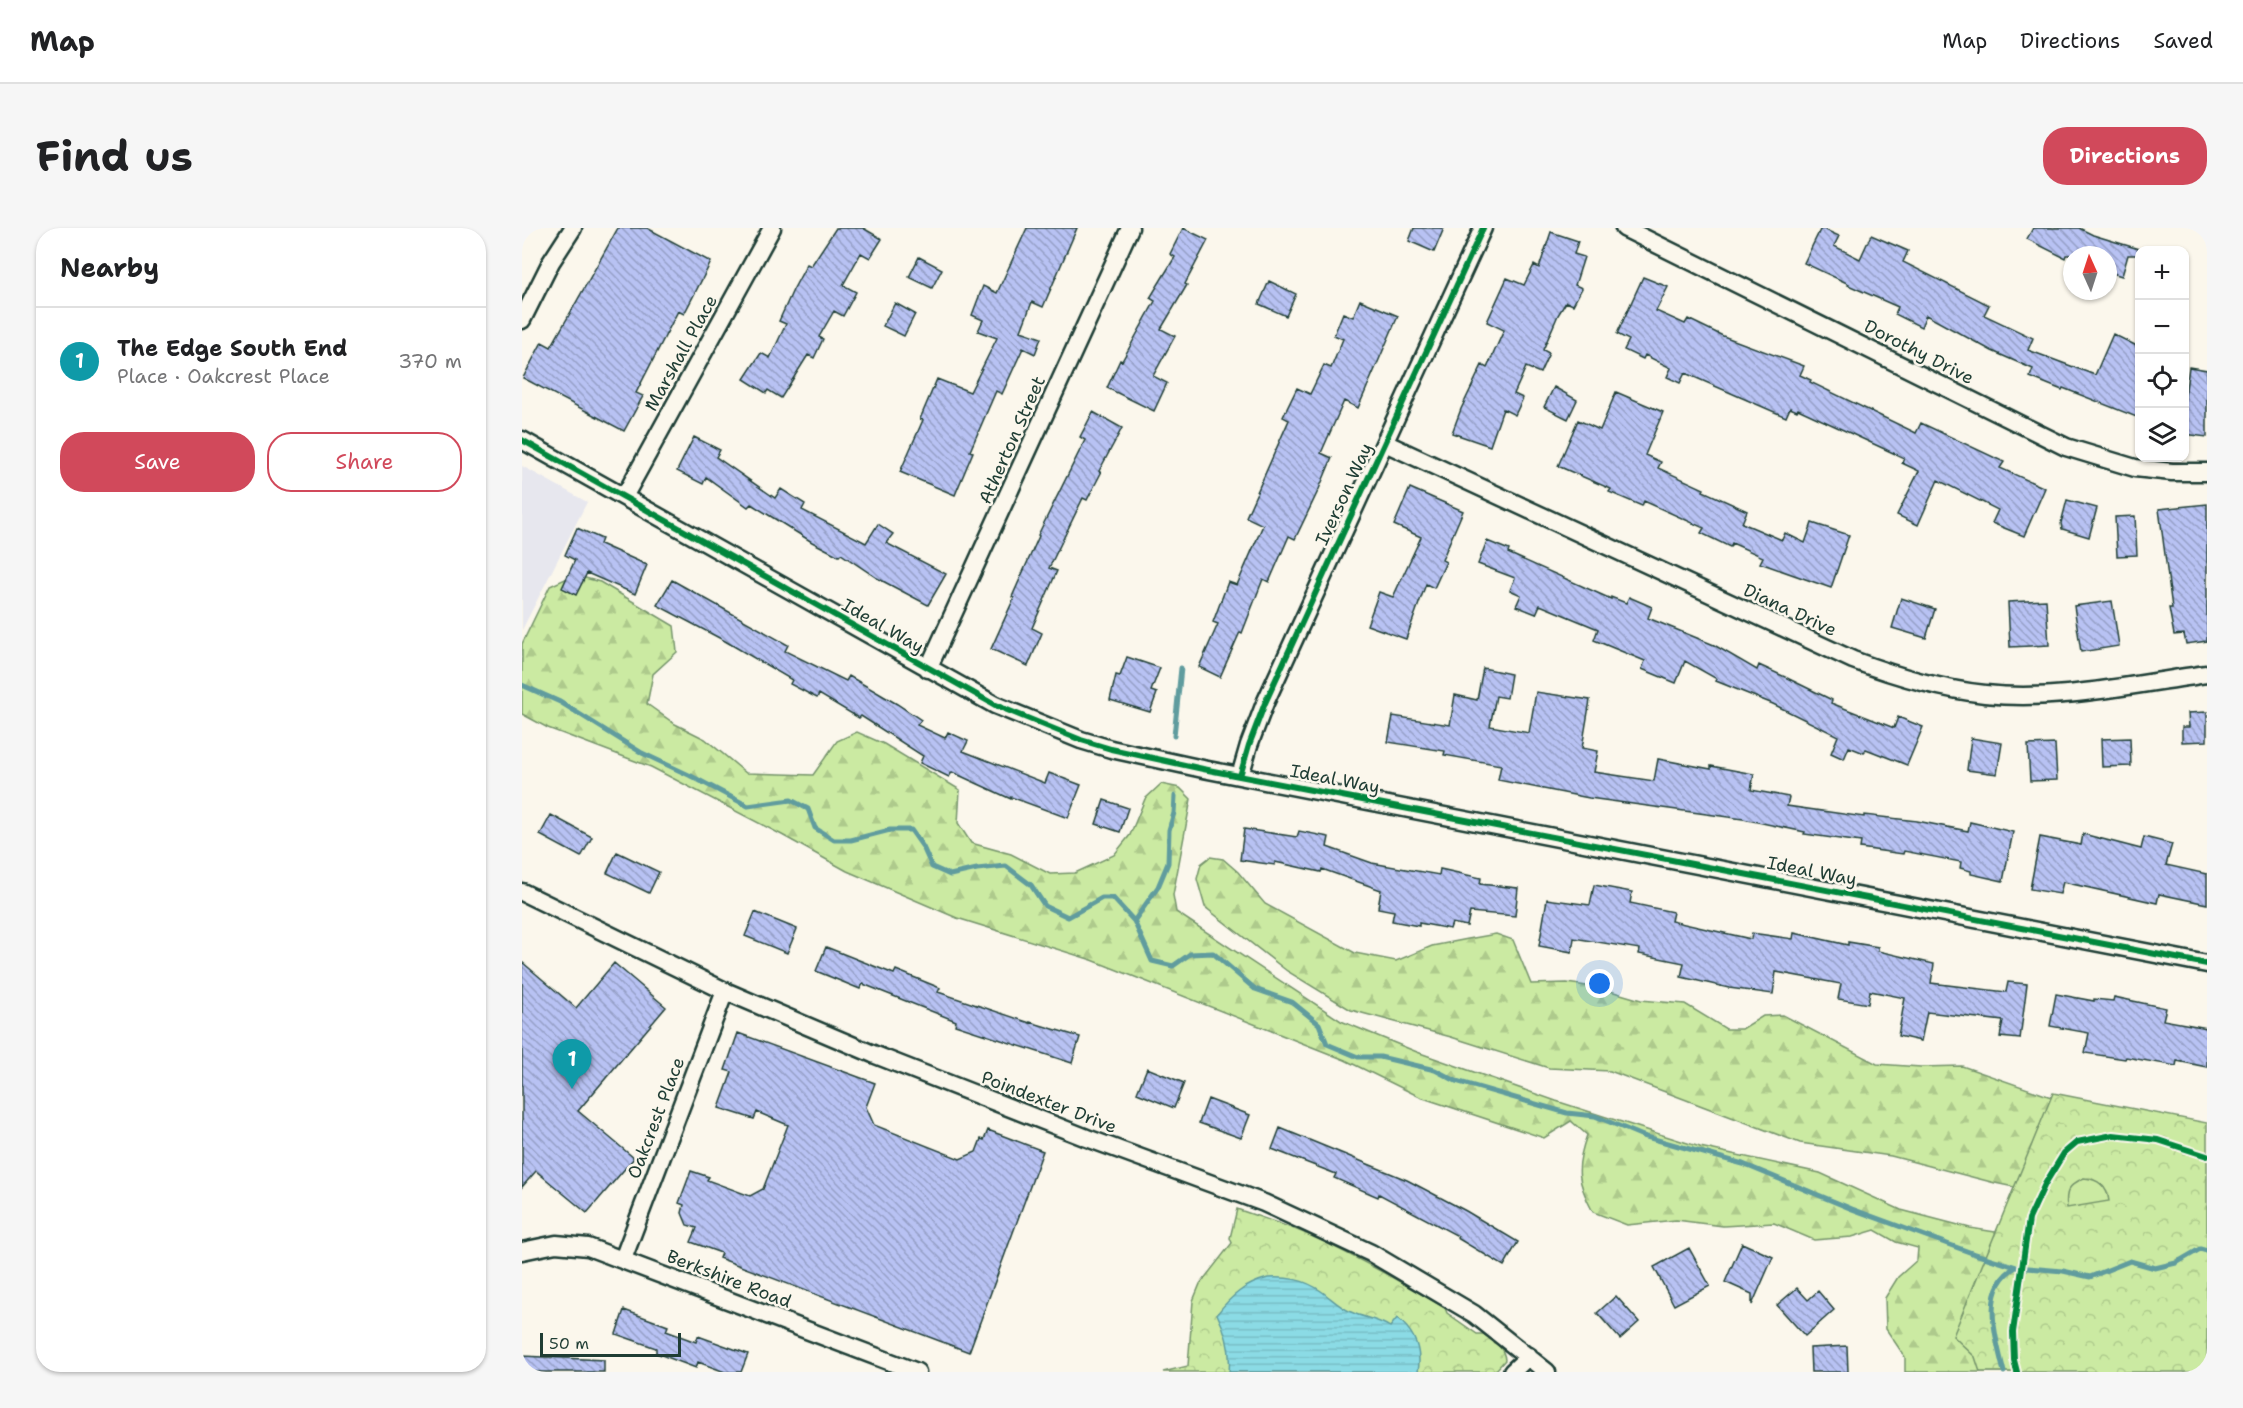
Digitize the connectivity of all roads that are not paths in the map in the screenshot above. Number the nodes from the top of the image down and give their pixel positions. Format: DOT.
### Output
graph roads {
  1 [pos="573,228"];
  2 [pos="772,228"];
  3 [pos="1130,228"];
  4 [pos="1483,228"];
  5 [pos="1624,228"];
  6 [pos="522,320"];
  7 [pos="522,440"];
  8 [pos="1385,443"];
  9 [pos="2207,472"];
  10 [pos="624,497"];
  11 [pos="928,669"];
  12 [pos="2207,674"];
  13 [pos="1240,776"];
  14 [pos="522,892"];
  15 [pos="2207,964"];
  16 [pos="725,991"];
  17 [pos="522,1251"];
  18 [pos="623,1259"];
  19 [pos="1529,1356"];
  20 [pos="917,1372"];
  21 [pos="1512,1372"];
  22 [pos="1547,1372"];
  1 -- 6 [label="street"];
  2 -- 10 [label="street, Marshall Place"];
  3 -- 11 [label="street, Atherton Street"];
  4 -- 8 [label="street, Iverson Way"];
  5 -- 9 [label="street, Dorothy Drive"];
  7 -- 10 [label="street, Ideal Way"];
  8 -- 12 [label="street, Diana Drive"];
  8 -- 13 [label="street, Iverson Way"];
  10 -- 11 [label="street, Ideal Way"];
  11 -- 13 [label="street, Ideal Way"];
  13 -- 15 [label="street, Ideal Way"];
  14 -- 16 [label="street, Poindexter Drive"];
  16 -- 18 [label="street, Oakcrest Place"];
  16 -- 19 [label="street, Poindexter Drive"];
  17 -- 18 [label="street, Berkshire Road"];
  18 -- 20 [label="street, Berkshire Road"];
  19 -- 21 [label="street"];
  19 -- 22 [label="street, Poindexter Drive"];
}
